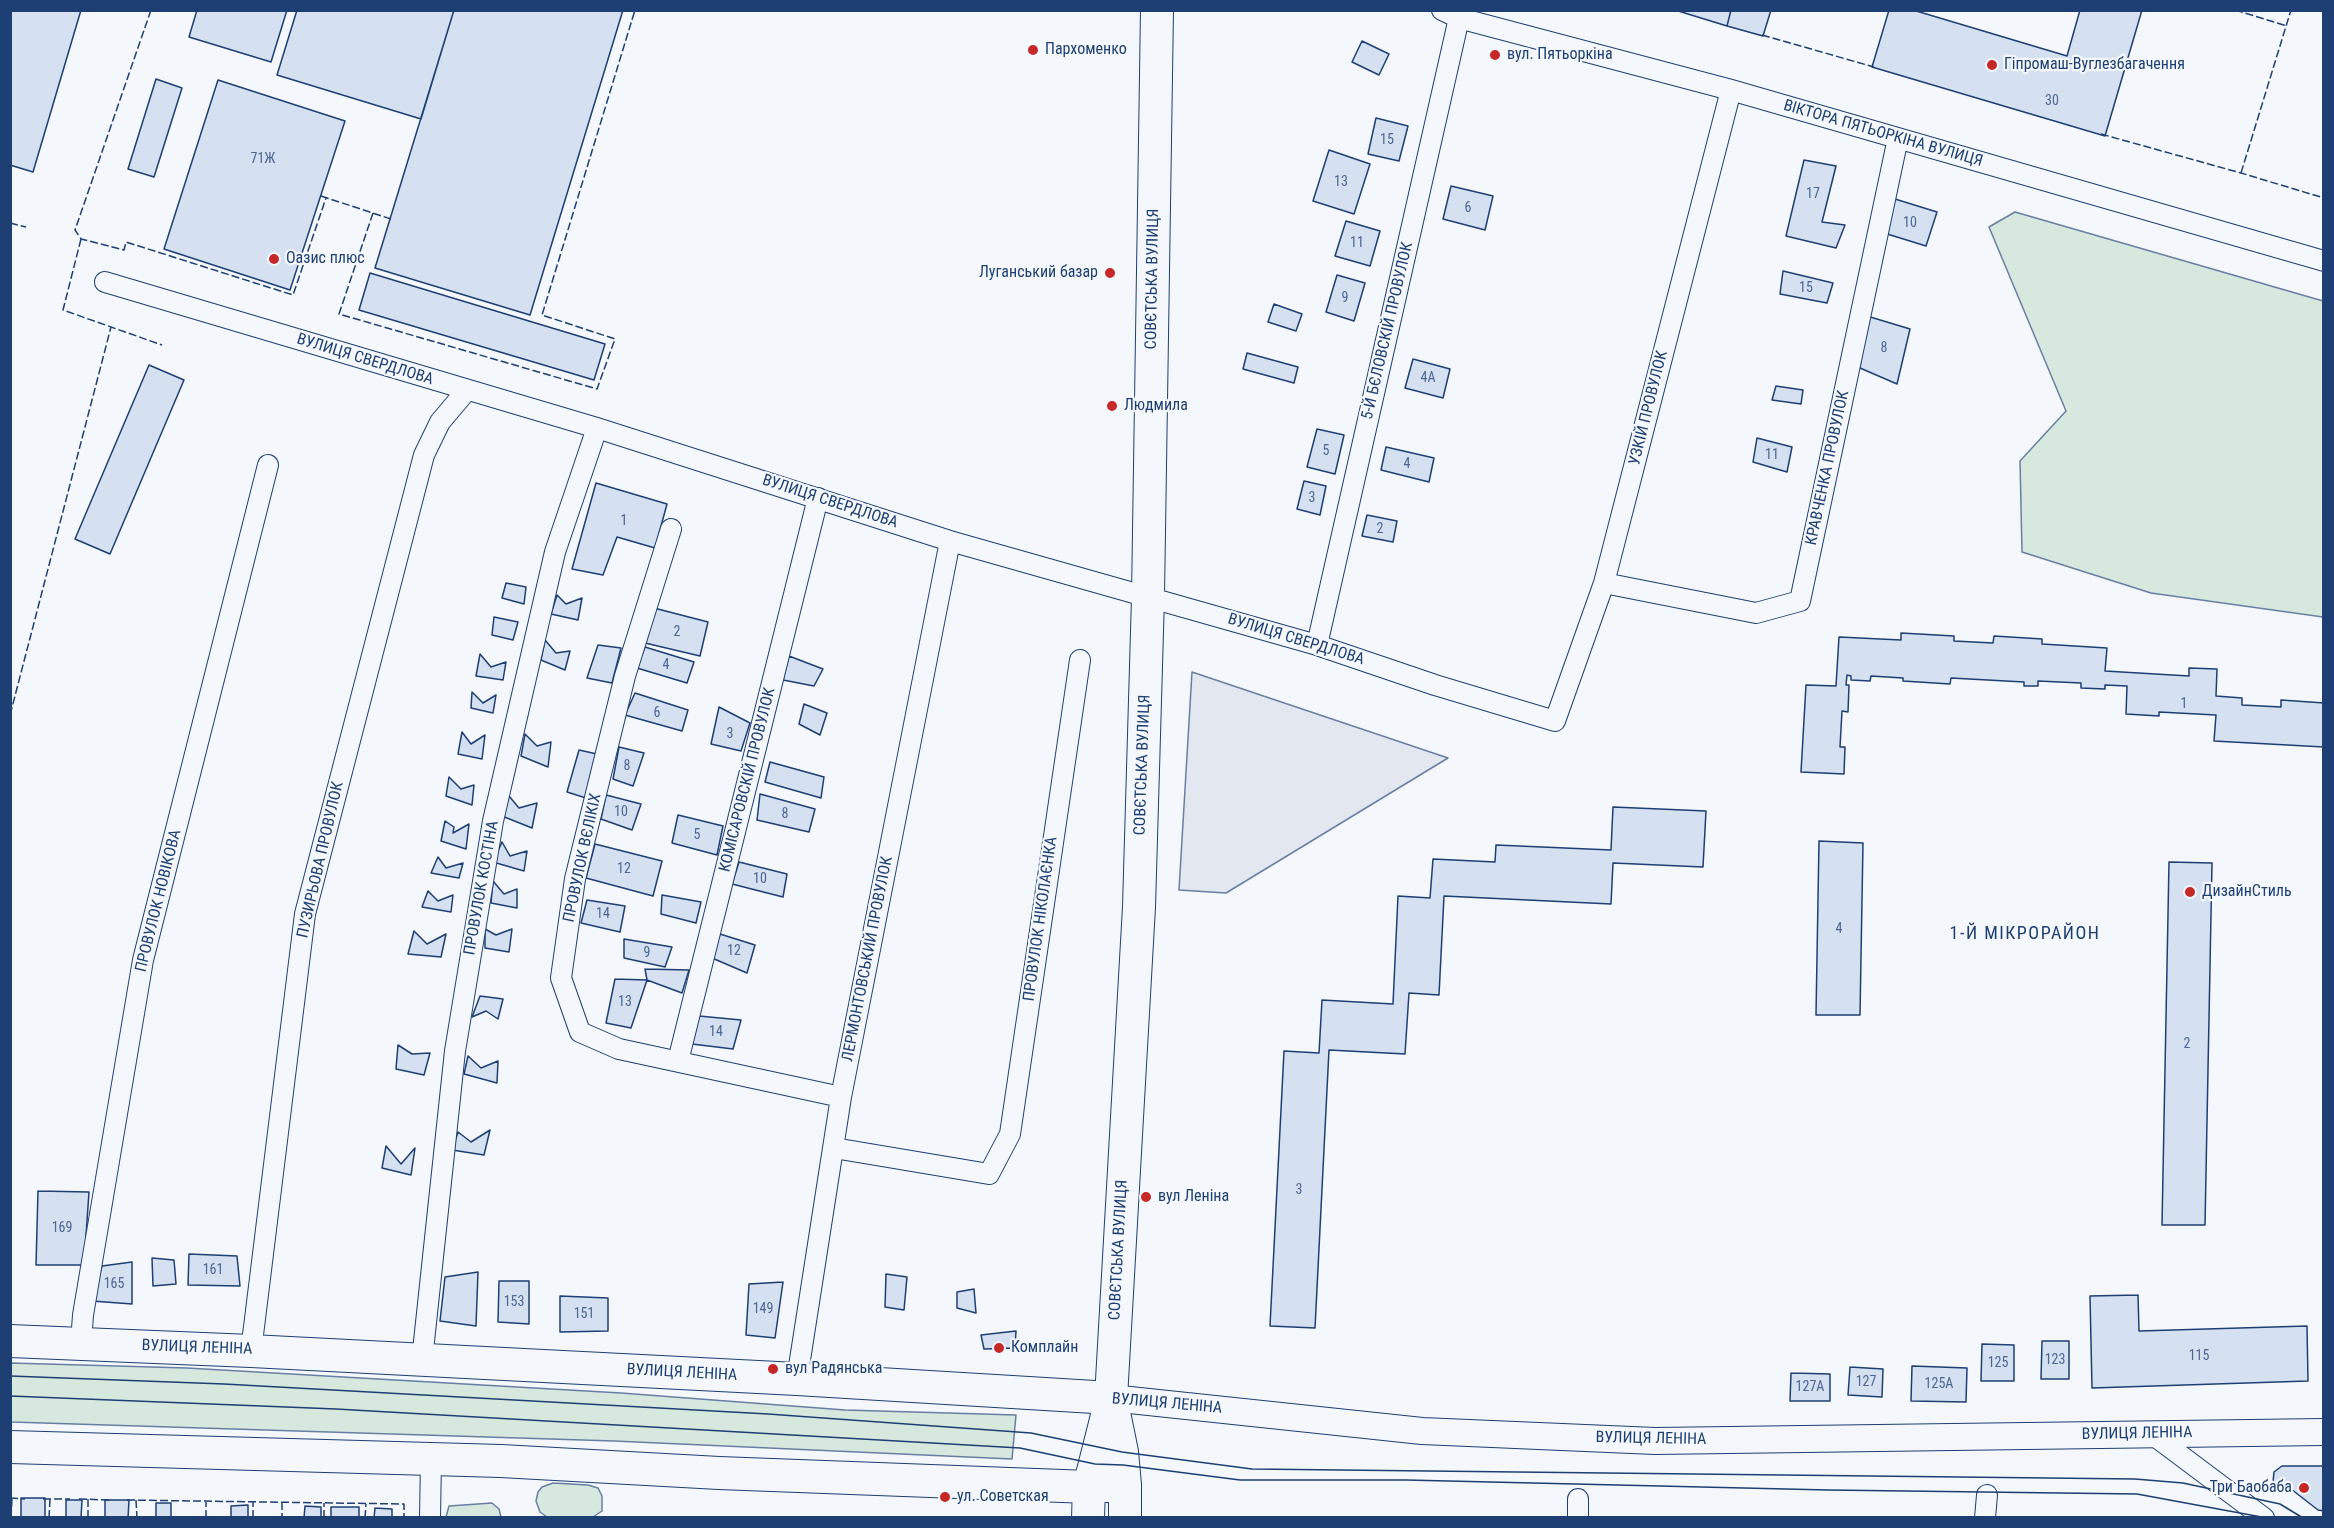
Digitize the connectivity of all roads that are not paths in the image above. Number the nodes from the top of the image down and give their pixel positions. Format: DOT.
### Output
graph roads {
  1 [pos="1157,10"];
  2 [pos="1450,14"];
  3 [pos="1731,90"];
  4 [pos="1898,138"];
  5 [pos="2324,261"];
  6 [pos="105,282"];
  7 [pos="467,390"];
  8 [pos="597,428"];
  9 [pos="268,465"];
  10 [pos="818,498"];
  11 [pos="671,529"];
  12 [pos="950,541"];
  13 [pos="1604,584"];
  14 [pos="1148,597"];
  15 [pos="1317,645"];
  16 [pos="1080,660"];
  17 [pos="1555,721"];
  18 [pos="678,1061"];
  19 [pos="841,1097"];
  20 [pos="834,1148"];
  21 [pos="10,1341"];
  22 [pos="81,1343"];
  23 [pos="251,1351"];
  24 [pos="422,1360"];
  25 [pos="797,1378"];
  26 [pos="1111,1398"];
  27 [pos="2324,1432"];
  28 [pos="2152,1434"];
  29 [pos="10,1447"];
  30 [pos="431,1459"];
  31 [pos="1125,1485"];
  32 [pos="1987,1495"];
  33 [pos="1089,1502"];
  34 [pos="430,1518"];
  35 [pos="1125,1518"];
  36 [pos="1984,1518"];
  37 [pos="2264,1518"];
  1 -- 14 [label="main road, СОВЄТСЬКА ВУЛИЦЯ"];
  2 -- 3 [label="street, ВІКТОРА ПЯТЬОРКІНА ВУЛИЦЯ"];
  2 -- 15 [label="street, 5-Й БЄЛОВСКІЙ ПРОВУЛОК"];
  3 -- 4 [label="street, ВІКТОРА ПЯТЬОРКІНА ВУЛИЦЯ"];
  3 -- 13 [label="street, УЗКІЙ ПРОВУЛОК"];
  4 -- 5 [label="street, ВІКТОРА ПЯТЬОРКІНА ВУЛИЦЯ"];
  4 -- 13 [label="street, КРАВЧЕНКА ПРОВУЛОК"];
  6 -- 7 [label="street, ВУЛИЦЯ СВЕРДЛОВА"];
  7 -- 8 [label="street, ВУЛИЦЯ СВЕРДЛОВА"];
  7 -- 23 [label="street, ПУЗИРЬОВА ПРОВУЛОК"];
  8 -- 10 [label="street, ВУЛИЦЯ СВЕРДЛОВА"];
  8 -- 24 [label="street, ПРОВУЛОК КОСТІНА"];
  9 -- 22 [label="street, ПРОВУЛОК НОВІКОВА"];
  10 -- 12 [label="street, ВУЛИЦЯ СВЕРДЛОВА"];
  10 -- 18 [label="street, КОМІСАРОВСКІЙ ПРОВУЛОК"];
  11 -- 18 [label="street, ПРОВУЛОК ВЄЛІКІХ"];
  12 -- 14 [label="street, ВУЛИЦЯ СВЕРДЛОВА"];
  12 -- 19 [label="street, ЛЕРМОНТОВСЬКИЙ ПРОВУЛОК"];
  13 -- 17 [label="street, УЗКІЙ ПРОВУЛОК"];
  14 -- 15 [label="street, ВУЛИЦЯ СВЕРДЛОВА"];
  14 -- 26 [label="main road, СОВЄТСЬКА ВУЛИЦЯ"];
  15 -- 17 [label="street, ВУЛИЦЯ СВЕРДЛОВА"];
  16 -- 20 [label="street, ПРОВУЛОК НІКОЛАЄНКА"];
  18 -- 19 [label="street, ПРОВУЛОК ВЄЛІКІХ"];
  19 -- 20 [label="street, ЛЕРМОНТОВСЬКИЙ ПРОВУЛОК"];
  20 -- 25 [label="street, ЛЕРМОНТОВСЬКИЙ ПРОВУЛОК"];
  21 -- 22 [label="main road, ВУЛИЦЯ ЛЕНІНА"];
  22 -- 23 [label="main road, ВУЛИЦЯ ЛЕНІНА"];
  23 -- 24 [label="main road, ВУЛИЦЯ ЛЕНІНА"];
  24 -- 25 [label="main road, ВУЛИЦЯ ЛЕНІНА"];
  25 -- 26 [label="main road, ВУЛИЦЯ ЛЕНІНА"];
  26 -- 28 [label="street, ВУЛИЦЯ ЛЕНІНА"];
  26 -- 31 [label="main road, СОВЄТСЬКА ВУЛИЦЯ"];
  26 -- 33 [label="main road"];
  27 -- 28 [label="street, ВУЛИЦЯ ЛЕНІНА"];
  28 -- 37 [label="street"];
  29 -- 30 [label="main road"];
  30 -- 33 [label="main road"];
  30 -- 34 [label="street"];
  31 -- 33 [label="main road"];
  31 -- 35 [label="main road, СОВЄТСЬКА ВУЛИЦЯ"];
  32 -- 36 [label="street"];
}
